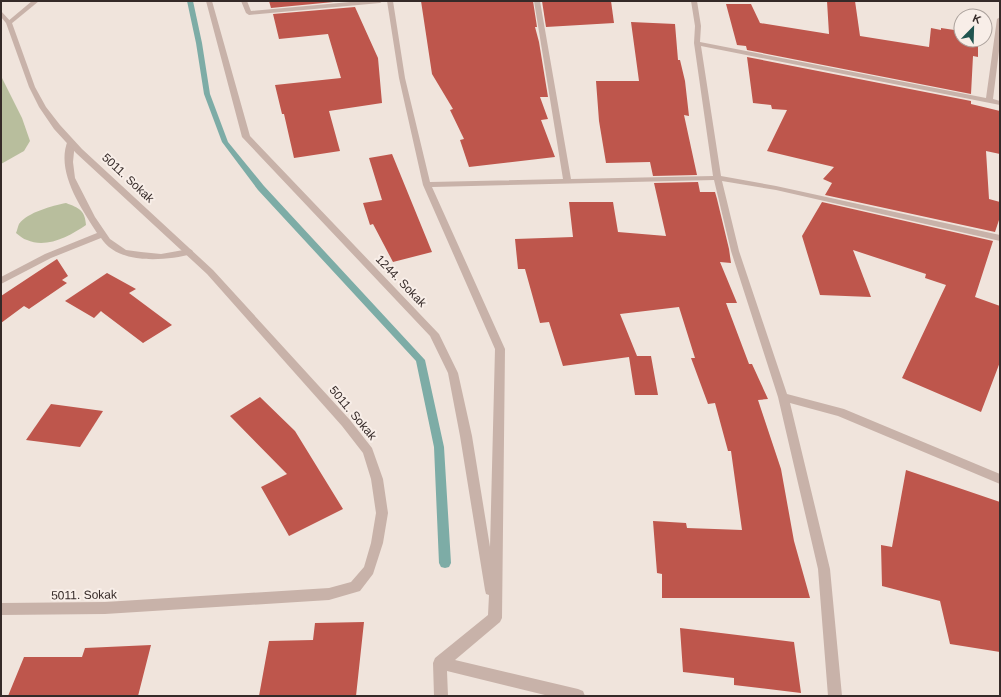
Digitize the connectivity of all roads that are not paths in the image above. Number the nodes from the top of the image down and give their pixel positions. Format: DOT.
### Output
graph roads {
  1 [pos="36,1"];
  2 [pos="209,1"];
  3 [pos="244,1"];
  4 [pos="380,1"];
  5 [pos="390,1"];
  6 [pos="537,1"];
  7 [pos="694,1"];
  8 [pos="1,13"];
  9 [pos="1000,19"];
  10 [pos="9,23"];
  11 [pos="697,43"];
  12 [pos="989,100"];
  13 [pos="1000,103"];
  14 [pos="71,142"];
  15 [pos="717,178"];
  16 [pos="567,182"];
  17 [pos="427,185"];
  18 [pos="103,234"];
  19 [pos="1000,238"];
  20 [pos="189,252"];
  21 [pos="1,281"];
  22 [pos="783,397"];
  23 [pos="1000,479"];
  24 [pos="1,609"];
  25 [pos="495,618"];
  26 [pos="440,663"];
  27 [pos="441,696"];
  28 [pos="578,696"];
  29 [pos="835,696"];
  1 -- 10 [label="street"];
  2 -- 25 [label="street, 1244. Sokak"];
  3 -- 4 [label="street"];
  5 -- 17 [label="street"];
  6 -- 16 [label="street"];
  7 -- 11 [label="street"];
  8 -- 10 [label="street, 5011. Sokak"];
  9 -- 12 [label="street"];
  10 -- 14 [label="street, 5011. Sokak"];
  11 -- 12 [label="street"];
  11 -- 15 [label="street"];
  12 -- 13 [label="street"];
  14 -- 18 [label="street"];
  14 -- 20 [label="street, 5011. Sokak"];
  15 -- 16 [label="street"];
  15 -- 19 [label="street"];
  15 -- 22 [label="street"];
  16 -- 17 [label="street"];
  17 -- 25 [label="street"];
  18 -- 20 [label="street"];
  18 -- 21 [label="street"];
  20 -- 24 [label="street, 5011. Sokak"];
  22 -- 23 [label="street"];
  22 -- 29 [label="street"];
  25 -- 26 [label="street"];
  26 -- 27 [label="street"];
  26 -- 28 [label="street"];
}
